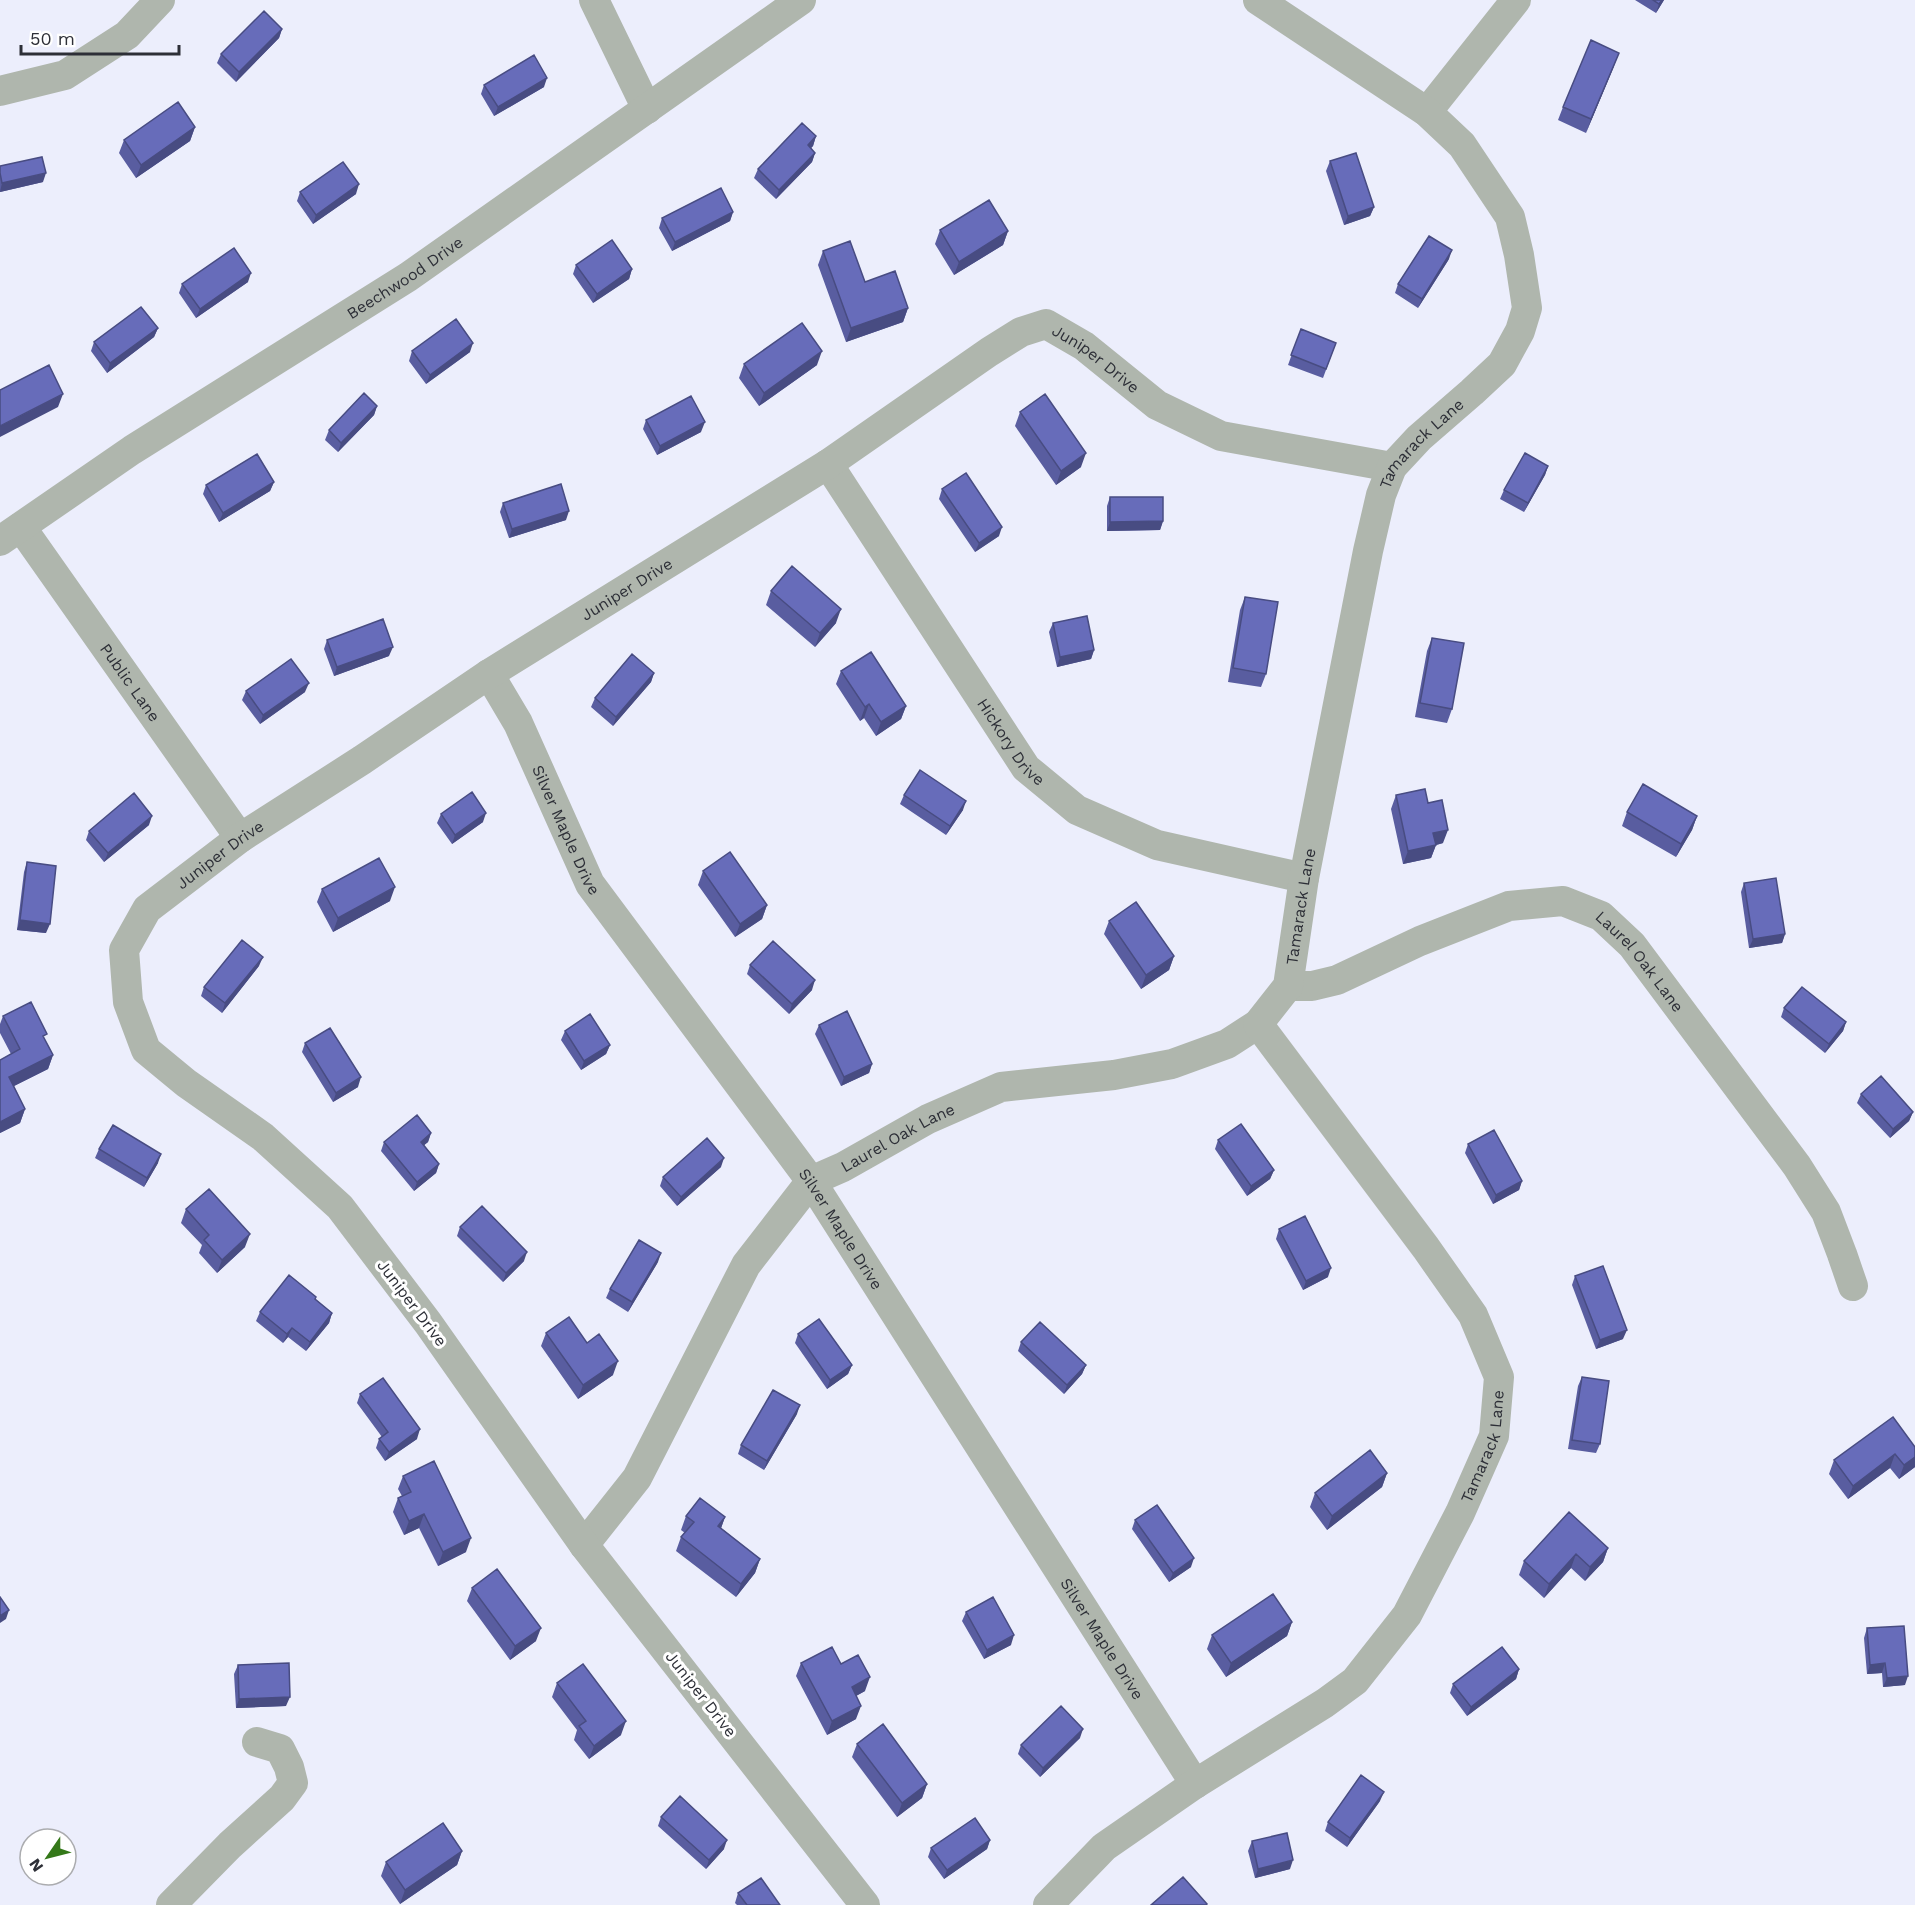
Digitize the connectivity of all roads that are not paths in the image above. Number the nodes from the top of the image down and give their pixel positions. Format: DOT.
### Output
graph roads {
  1 [pos="160,0"];
  2 [pos="594,0"];
  3 [pos="801,0"];
  4 [pos="1258,0"];
  5 [pos="1516,0"];
  6 [pos="0,91"];
  7 [pos="648,109"];
  8 [pos="1427,112"];
  9 [pos="828,464"];
  10 [pos="1392,467"];
  11 [pos="10,534"];
  12 [pos="489,674"];
  13 [pos="240,838"];
  14 [pos="1304,878"];
  15 [pos="1288,986"];
  16 [pos="1258,1024"];
  17 [pos="812,1181"];
  18 [pos="1853,1286"];
  19 [pos="584,1545"];
  20 [pos="257,1742"];
  21 [pos="1195,1784"];
  22 [pos="171,1905"];
  23 [pos="866,1905"];
  24 [pos="1048,1905"];
  1 -- 6 [label="street"];
  2 -- 7 [label="street"];
  3 -- 7 [label="street, Beechwood Drive"];
  4 -- 8 [label="street, Tamarack Lane"];
  5 -- 8 [label="street"];
  7 -- 11 [label="street, Beechwood Drive"];
  8 -- 10 [label="street, Tamarack Lane"];
  9 -- 10 [label="street, Juniper Drive"];
  9 -- 12 [label="street, Juniper Drive"];
  9 -- 14 [label="street, Hickory Drive"];
  10 -- 14 [label="street, Tamarack Lane"];
  11 -- 13 [label="street, Public Lane"];
  12 -- 13 [label="street, Juniper Drive"];
  12 -- 17 [label="street, Silver Maple Drive"];
  13 -- 19 [label="street, Juniper Drive"];
  14 -- 15 [label="street, Tamarack Lane"];
  15 -- 16 [label="street, Tamarack Lane"];
  15 -- 18 [label="street, Laurel Oak Lane"];
  16 -- 17 [label="street, Laurel Oak Lane"];
  16 -- 21 [label="street, Tamarack Lane"];
  17 -- 19 [label="street, Laurel Oak Lane"];
  17 -- 21 [label="street, Silver Maple Drive"];
  19 -- 23 [label="street, Juniper Drive"];
  20 -- 22 [label="street"];
  21 -- 24 [label="street"];
}
